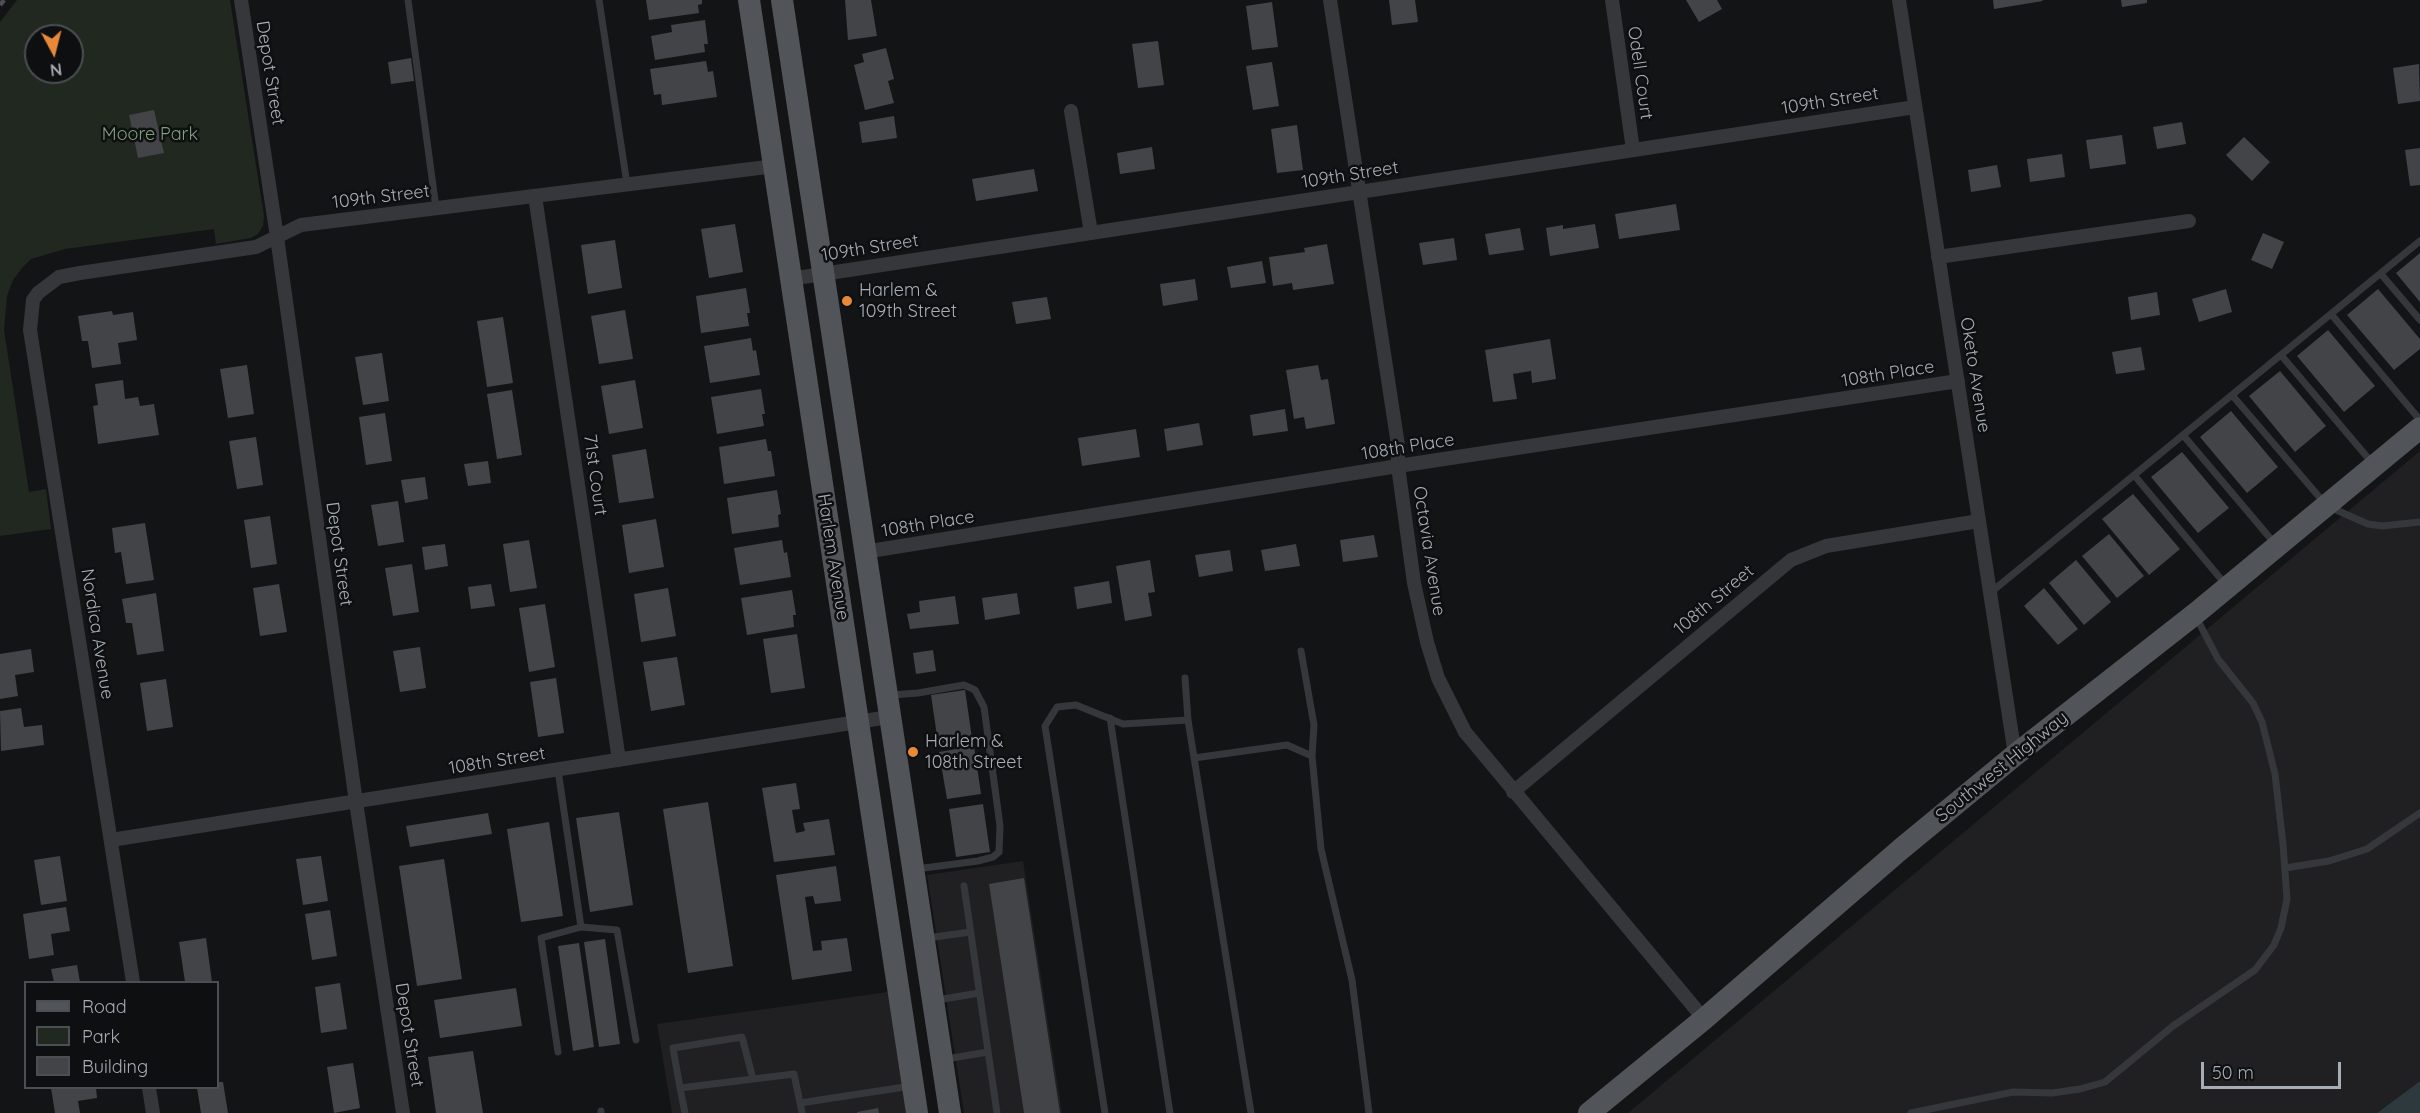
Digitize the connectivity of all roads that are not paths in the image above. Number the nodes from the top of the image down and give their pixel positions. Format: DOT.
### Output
graph roads {
  1 [pos="241,0"];
  2 [pos="408,0"];
  3 [pos="599,0"];
  4 [pos="749,0"];
  5 [pos="782,0"];
  6 [pos="1330,0"];
  7 [pos="1612,0"];
  8 [pos="1899,0"];
  9 [pos="1915,107"];
  10 [pos="1071,111"];
  11 [pos="1633,150"];
  12 [pos="775,166"];
  13 [pos="627,184"];
  14 [pos="1359,192"];
  15 [pos="535,196"];
  16 [pos="436,208"];
  17 [pos="2189,220"];
  18 [pos="1091,233"];
  19 [pos="277,237"];
  20 [pos="2420,241"];
  21 [pos="1938,256"];
  22 [pos="822,274"];
  23 [pos="2381,274"];
  24 [pos="790,279"];
  25 [pos="38,292"];
  26 [pos="2331,314"];
  27 [pos="2420,320"];
  28 [pos="2281,355"];
  29 [pos="1958,381"];
  30 [pos="2232,395"];
  31 [pos="2420,420"];
  32 [pos="2420,428"];
  33 [pos="2183,435"];
  34 [pos="1398,466"];
  35 [pos="2375,466"];
  36 [pos="2134,475"];
  37 [pos="2327,506"];
  38 [pos="1979,521"];
  39 [pos="2420,522"];
  40 [pos="2277,546"];
  41 [pos="864,552"];
  42 [pos="2228,587"];
  43 [pos="1990,593"];
  44 [pos="2195,614"];
  45 [pos="1301,651"];
  46 [pos="1185,678"];
  47 [pos="887,706"];
  48 [pos="1110,718"];
  49 [pos="1188,720"];
  50 [pos="858,722"];
  51 [pos="2015,755"];
  52 [pos="1312,756"];
  53 [pos="1194,758"];
  54 [pos="619,760"];
  55 [pos="558,770"];
  56 [pos="1513,792"];
  57 [pos="356,802"];
  58 [pos="2420,813"];
  59 [pos="111,840"];
  60 [pos="2285,868"];
  61 [pos="912,870"];
  62 [pos="964,886"];
  63 [pos="581,927"];
  64 [pos="970,932"];
  65 [pos="923,939"];
  66 [pos="133,981"];
  67 [pos="979,993"];
  68 [pos="932,1001"];
  69 [pos="1704,1019"];
  70 [pos="636,1040"];
  71 [pos="558,1052"];
  72 [pos="988,1052"];
  73 [pos="941,1060"];
  74 [pos="753,1079"];
  75 [pos="913,1086"];
  76 [pos="680,1088"];
  77 [pos="150,1089"];
  78 [pos="800,1103"];
  79 [pos="153,1113"];
  80 [pos="403,1113"];
  81 [pos="685,1113"];
  82 [pos="802,1113"];
  83 [pos="917,1113"];
  84 [pos="950,1113"];
  85 [pos="997,1113"];
  86 [pos="1105,1113"];
  87 [pos="1170,1113"];
  88 [pos="1251,1113"];
  89 [pos="1369,1113"];
  90 [pos="1589,1113"];
  91 [pos="1911,1113"];
  1 -- 19 [label="street, Depot Street"];
  2 -- 16 [label="lane"];
  3 -- 13 [label="lane"];
  4 -- 12 [label="main road, Harlem Avenue"];
  5 -- 22 [label="main road, Harlem Avenue"];
  6 -- 14 [label="street, Octavia Avenue"];
  7 -- 11 [label="street, Odell Court"];
  8 -- 9 [label="street, Oketo Avenue"];
  9 -- 11 [label="street, 109th Street"];
  9 -- 21 [label="street, Oketo Avenue"];
  10 -- 18 [label="street"];
  11 -- 14 [label="street, 109th Street"];
  12 -- 13 [label="street, 109th Street"];
  12 -- 24 [label="main road, Harlem Avenue"];
  13 -- 15 [label="street, 109th Street"];
  14 -- 18 [label="street, 109th Street"];
  14 -- 34 [label="street, Octavia Avenue"];
  15 -- 16 [label="street, 109th Street"];
  15 -- 54 [label="street, 71st Court"];
  16 -- 19 [label="street, 109th Street"];
  17 -- 21 [label="street"];
  18 -- 22 [label="street, 109th Street"];
  19 -- 25 [label="street, 109th Street"];
  19 -- 57 [label="street, Depot Street"];
  20 -- 23 [label="lane"];
  21 -- 29 [label="street, Oketo Avenue"];
  22 -- 24 [label="street, 109th Street"];
  22 -- 41 [label="main road, Harlem Avenue"];
  23 -- 26 [label="lane"];
  23 -- 27 [label="lane"];
  24 -- 50 [label="main road, Harlem Avenue"];
  25 -- 59 [label="street, Nordica Avenue"];
  26 -- 28 [label="lane"];
  26 -- 31 [label="lane"];
  28 -- 30 [label="lane"];
  28 -- 35 [label="lane"];
  29 -- 34 [label="street, 108th Place"];
  29 -- 38 [label="street, Oketo Avenue"];
  30 -- 33 [label="lane"];
  30 -- 37 [label="lane"];
  32 -- 35 [label="main road, Southwest Highway"];
  33 -- 36 [label="lane"];
  33 -- 40 [label="lane"];
  34 -- 41 [label="street, 108th Place"];
  34 -- 56 [label="street, Octavia Avenue"];
  35 -- 37 [label="main road, Southwest Highway"];
  36 -- 42 [label="lane"];
  36 -- 43 [label="lane"];
  37 -- 39 [label="lane"];
  37 -- 40 [label="main road, Southwest Highway"];
  38 -- 43 [label="street, Oketo Avenue"];
  38 -- 56 [label="street, 108th Street"];
  40 -- 42 [label="main road, Southwest Highway"];
  41 -- 47 [label="main road, Harlem Avenue"];
  42 -- 44 [label="main road, Southwest Highway"];
  43 -- 51 [label="street, Oketo Avenue"];
  44 -- 51 [label="main road, Southwest Highway"];
  44 -- 60 [label="lane"];
  45 -- 52 [label="lane"];
  46 -- 49 [label="lane"];
  47 -- 50 [label="street, 108th Street"];
  47 -- 61 [label="main road, Harlem Avenue"];
  47 -- 61 [label="lane"];
  48 -- 49 [label="lane"];
  48 -- 86 [label="lane"];
  48 -- 87 [label="lane"];
  49 -- 53 [label="lane"];
  50 -- 54 [label="street, 108th Street"];
  50 -- 75 [label="main road, Harlem Avenue"];
  51 -- 69 [label="main road, Southwest Highway"];
  52 -- 53 [label="lane"];
  52 -- 89 [label="lane"];
  53 -- 88 [label="lane"];
  54 -- 55 [label="street, 108th Street"];
  55 -- 57 [label="street, 108th Street"];
  55 -- 63 [label="lane"];
  56 -- 69 [label="street, Octavia Avenue"];
  57 -- 59 [label="street, 108th Street"];
  57 -- 80 [label="street, Depot Street"];
  58 -- 60 [label="lane"];
  59 -- 66 [label="street, Nordica Avenue"];
  60 -- 91 [label="lane"];
  61 -- 65 [label="main road, Harlem Avenue"];
  62 -- 64 [label="lane"];
  63 -- 70 [label="lane"];
  63 -- 71 [label="lane"];
  64 -- 65 [label="lane"];
  64 -- 67 [label="lane"];
  65 -- 68 [label="main road, Harlem Avenue"];
  67 -- 68 [label="lane"];
  67 -- 72 [label="lane"];
  68 -- 73 [label="main road, Harlem Avenue"];
  69 -- 90 [label="main road, Southwest Highway"];
  72 -- 73 [label="lane"];
  72 -- 85 [label="lane"];
  73 -- 84 [label="main road, Harlem Avenue"];
  74 -- 76 [label="lane"];
  74 -- 76 [label="lane"];
  74 -- 78 [label="lane"];
  75 -- 78 [label="lane"];
  75 -- 83 [label="main road, Harlem Avenue"];
  76 -- 81 [label="lane"];
  77 -- 79 [label="street"];
  78 -- 82 [label="lane"];
}
